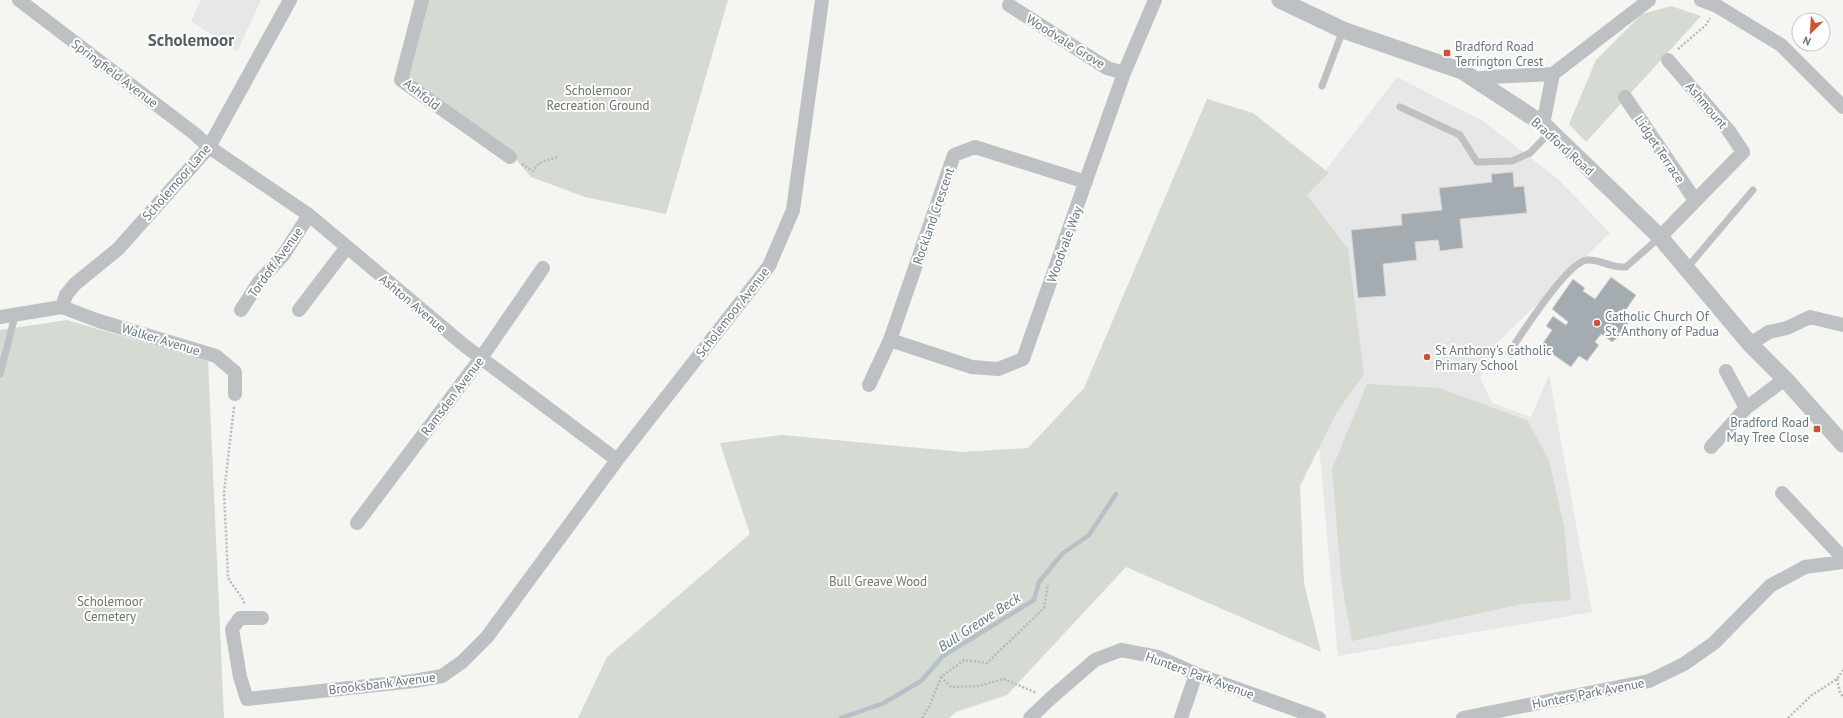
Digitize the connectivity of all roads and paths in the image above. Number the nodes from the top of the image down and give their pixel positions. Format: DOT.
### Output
graph roads {
  1 [pos="19,0"];
  2 [pos="290,0"];
  3 [pos="422,0"];
  4 [pos="822,0"];
  5 [pos="1155,0"];
  6 [pos="1280,0"];
  7 [pos="1649,0"];
  8 [pos="1700,0"];
  9 [pos="1009,4"];
  10 [pos="1717,6"];
  11 [pos="1343,30"];
  12 [pos="1668,60"];
  13 [pos="1124,73"];
  14 [pos="1553,74"];
  15 [pos="1475,79"];
  16 [pos="1322,86"];
  17 [pos="1625,97"];
  18 [pos="1400,106"];
  19 [pos="1843,107"];
  20 [pos="1547,128"];
  21 [pos="208,147"];
  22 [pos="510,157"];
  23 [pos="556,157"];
  24 [pos="1086,182"];
  25 [pos="1753,190"];
  26 [pos="1695,200"];
  27 [pos="309,215"];
  28 [pos="1660,237"];
  29 [pos="347,247"];
  30 [pos="544,268"];
  31 [pos="1687,268"];
  32 [pos="62,307"];
  33 [pos="241,310"];
  34 [pos="299,310"];
  35 [pos="15,316"];
  36 [pos="0,317"];
  37 [pos="1843,325"];
  38 [pos="890,340"];
  39 [pos="1750,344"];
  40 [pos="1509,352"];
  41 [pos="481,358"];
  42 [pos="1726,371"];
  43 [pos="0,374"];
  44 [pos="1785,379"];
  45 [pos="869,385"];
  46 [pos="235,394"];
  47 [pos="1746,408"];
  48 [pos="1843,444"];
  49 [pos="1711,447"];
  50 [pos="617,460"];
  51 [pos="1782,493"];
  52 [pos="357,523"];
  53 [pos="1843,558"];
  54 [pos="1843,562"];
  55 [pos="1048,584"];
  56 [pos="240,618"];
  57 [pos="262,618"];
  58 [pos="1843,670"];
  59 [pos="1196,674"];
  60 [pos="941,677"];
  61 [pos="1837,679"];
  62 [pos="1843,696"];
  63 [pos="1050,698"];
  64 [pos="922,718"];
  65 [pos="1030,718"];
  66 [pos="1181,718"];
  67 [pos="1319,718"];
  68 [pos="1463,718"];
  69 [pos="1788,718"];
  1 -- 21 [label="street, Springfield Avenue"];
  2 -- 21 [label="street, Scholemoor Lane"];
  3 -- 22 [label="street, Ashfold"];
  4 -- 50 [label="street, Scholemoor Avenue"];
  5 -- 13 [label="street, Woodvale Way"];
  6 -- 11 [label="street, Bradford Road"];
  7 -- 14 [label="street"];
  8 -- 10 [label="street"];
  9 -- 13 [label="street, Woodvale Grove"];
  10 -- 12 [label="path"];
  10 -- 19 [label="street"];
  11 -- 15 [label="street, Bradford Road"];
  11 -- 16 [label="lane"];
  12 -- 26 [label="street, Ashmount"];
  13 -- 24 [label="street, Woodvale Way"];
  14 -- 15 [label="street"];
  14 -- 20 [label="street"];
  15 -- 20 [label="street, Bradford Road"];
  17 -- 26 [label="street, Lidget Terrace"];
  18 -- 20 [label="lane"];
  20 -- 28 [label="street, Bradford Road"];
  21 -- 27 [label="street, Ashton Avenue"];
  21 -- 32 [label="street, Scholemoor Lane"];
  22 -- 23 [label="path"];
  24 -- 38 [label="street, Woodvale Way"];
  24 -- 38 [label="street, Rockland Crescent"];
  25 -- 31 [label="lane"];
  26 -- 28 [label="street"];
  27 -- 29 [label="street, Ashton Avenue"];
  27 -- 33 [label="street, Tordoff Avenue"];
  28 -- 31 [label="street, Bradford Road"];
  28 -- 40 [label="lane"];
  29 -- 34 [label="street"];
  29 -- 41 [label="street, Ashton Avenue"];
  30 -- 41 [label="street, Ramsden Avenue"];
  31 -- 39 [label="street, Bradford Road"];
  32 -- 35 [label="street"];
  32 -- 46 [label="street, Walker Avenue"];
  35 -- 36 [label="street"];
  35 -- 43 [label="lane"];
  37 -- 39 [label="street"];
  38 -- 45 [label="street, Rockland Crescent"];
  39 -- 44 [label="street, Bradford Road"];
  41 -- 50 [label="street, Ashton Avenue"];
  41 -- 52 [label="street, Ramsden Avenue"];
  42 -- 47 [label="street"];
  44 -- 47 [label="street"];
  44 -- 48 [label="street, Bradford Road"];
  46 -- 56 [label="path"];
  47 -- 49 [label="street"];
  50 -- 56 [label="street, Brooksbank Avenue"];
  51 -- 53 [label="street"];
  54 -- 68 [label="street, Hunters Park Avenue"];
  55 -- 60 [label="path"];
  56 -- 57 [label="street"];
  58 -- 61 [label="path"];
  59 -- 63 [label="street, Hunters Park Avenue"];
  59 -- 66 [label="street"];
  59 -- 67 [label="street, Hunters Park Avenue"];
  60 -- 63 [label="path"];
  60 -- 64 [label="path"];
  61 -- 62 [label="path"];
  61 -- 69 [label="path"];
  63 -- 65 [label="street, Hunters Park Avenue"];
}
